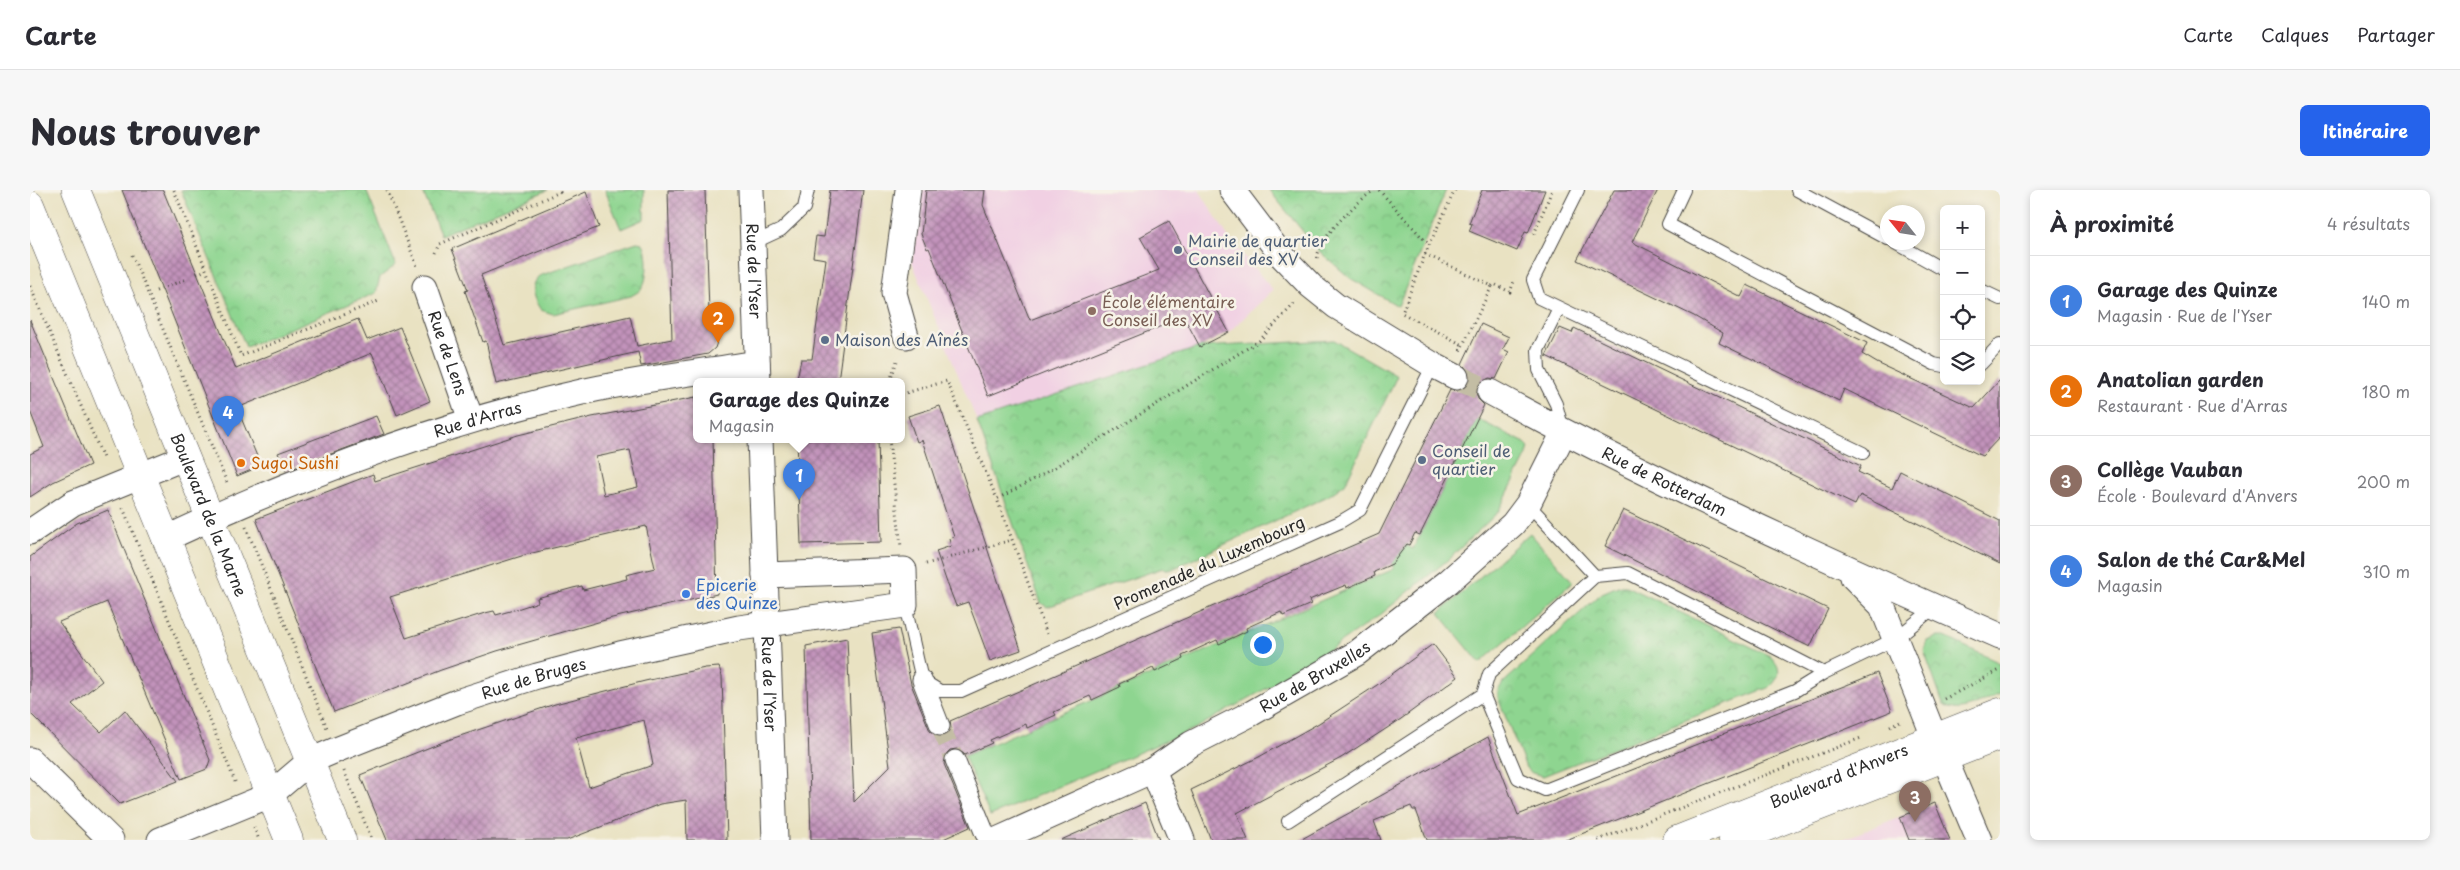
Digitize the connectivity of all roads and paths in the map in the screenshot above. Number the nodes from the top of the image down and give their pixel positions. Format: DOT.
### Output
graph roads {
  1 [pos="76,190"];
  2 [pos="174,190"];
  3 [pos="387,190"];
  4 [pos="559,190"];
  5 [pos="751,190"];
  6 [pos="808,190"];
  7 [pos="908,190"];
  8 [pos="1232,190"];
  9 [pos="1374,190"];
  10 [pos="1379,190"];
  11 [pos="1455,190"];
  12 [pos="1552,190"];
  13 [pos="1578,190"];
  14 [pos="1684,190"];
  15 [pos="1797,190"];
  16 [pos="30,205"];
  17 [pos="1880,235"];
  18 [pos="1531,241"];
  19 [pos="753,243"];
  20 [pos="1429,246"];
  21 [pos="1908,250"];
  22 [pos="131,253"];
  23 [pos="436,253"];
  24 [pos="1425,254"];
  25 [pos="415,260"];
  26 [pos="1940,268"];
  27 [pos="206,270"];
  28 [pos="197,274"];
  29 [pos="1517,275"];
  30 [pos="186,278"];
  31 [pos="30,286"];
  32 [pos="1311,286"];
  33 [pos="1492,286"];
  34 [pos="425,287"];
  35 [pos="156,290"];
  36 [pos="1985,292"];
  37 [pos="2000,299"];
  38 [pos="381,300"];
  39 [pos="1559,308"];
  40 [pos="906,336"];
  41 [pos="2000,344"];
  42 [pos="1463,345"];
  43 [pos="1985,360"];
  44 [pos="1433,365"];
  45 [pos="1940,365"];
  46 [pos="1456,367"];
  47 [pos="758,372"];
  48 [pos="704,378"];
  49 [pos="693,379"];
  50 [pos="1490,392"];
  51 [pos="905,393"];
  52 [pos="471,420"];
  53 [pos="1564,432"];
  54 [pos="760,443"];
  55 [pos="889,443"];
  56 [pos="1863,453"];
  57 [pos="186,457"];
  58 [pos="108,468"];
  59 [pos="140,478"];
  60 [pos="229,487"];
  61 [pos="997,499"];
  62 [pos="120,502"];
  63 [pos="1528,504"];
  64 [pos="210,518"];
  65 [pos="242,519"];
  66 [pos="30,532"];
  67 [pos="165,539"];
  68 [pos="1012,540"];
  69 [pos="1842,567"];
  70 [pos="904,570"];
  71 [pos="765,575"];
  72 [pos="1595,576"];
  73 [pos="905,605"];
  74 [pos="1935,607"];
  75 [pos="766,626"];
  76 [pos="2000,636"];
  77 [pos="1895,639"];
  78 [pos="1054,651"];
  79 [pos="2000,670"];
  80 [pos="1824,673"];
  81 [pos="922,680"];
  82 [pos="1483,694"];
  83 [pos="1939,702"];
  84 [pos="2000,712"];
  85 [pos="1906,718"];
  86 [pos="940,726"];
  87 [pos="1882,730"];
  88 [pos="329,733"];
  89 [pos="2000,736"];
  90 [pos="1863,737"];
  91 [pos="1939,748"];
  92 [pos="30,760"];
  93 [pos="955,760"];
  94 [pos="310,761"];
  95 [pos="343,768"];
  96 [pos="1153,770"];
  97 [pos="238,788"];
  98 [pos="270,795"];
  99 [pos="252,821"];
  100 [pos="1288,821"];
  101 [pos="991,837"];
  102 [pos="111,840"];
  103 [pos="160,840"];
  104 [pos="259,840"];
  105 [pos="289,840"];
  106 [pos="342,840"];
  107 [pos="372,840"];
  108 [pos="776,840"];
  109 [pos="1182,840"];
  110 [pos="1598,840"];
  111 [pos="1676,840"];
  112 [pos="1733,840"];
  113 [pos="1979,840"];
  1 -- 57 [label="street, Boulevard de la Marne"];
  2 -- 27 [label="path"];
  3 -- 25 [label="path"];
  4 -- 23 [label="path"];
  5 -- 19 [label="street, Rue de l'Yser"];
  6 -- 19 [label="lane"];
  7 -- 40 [label="street"];
  8 -- 32 [label="street"];
  9 -- 32 [label="path"];
  10 -- 20 [label="path"];
  11 -- 20 [label="path"];
  12 -- 18 [label="path"];
  13 -- 39 [label="lane"];
  14 -- 45 [label="lane"];
  15 -- 17 [label="lane"];
  16 -- 59 [label="street"];
  19 -- 47 [label="street, Rue de l'Yser"];
  20 -- 24 [label="path"];
  21 -- 26 [label="lane"];
  22 -- 60 [label="path"];
  24 -- 33 [label="path"];
  24 -- 42 [label="path"];
  27 -- 28 [label="path"];
  27 -- 38 [label="path"];
  29 -- 33 [label="path"];
  30 -- 35 [label="path"];
  31 -- 58 [label="path"];
  32 -- 44 [label="street"];
  32 -- 61 [label="path"];
  33 -- 42 [label="path"];
  34 -- 52 [label="street, Rue de Lens"];
  36 -- 37 [label="lane"];
  39 -- 53 [label="lane"];
  39 -- 56 [label="lane"];
  41 -- 43 [label="lane"];
  42 -- 46 [label="path"];
  44 -- 46 [label="street"];
  44 -- 78 [label="lane, Promenade du Luxembourg"];
  47 -- 48 [label="street, Rue d'Arras"];
  49 -- 52 [label="street, Rue d'Arras"];
  50 -- 53 [label="street, Rue de Rotterdam"];
  51 -- 61 [label="path"];
  52 -- 64 [label="street, Rue d'Arras"];
  53 -- 63 [label="street, Rue de Bruxelles"];
  53 -- 69 [label="street, Rue de Rotterdam"];
  54 -- 71 [label="street, Rue de l'Yser"];
  55 -- 70 [label="path"];
  57 -- 59 [label="street"];
  57 -- 64 [label="street, Boulevard de la Marne"];
  59 -- 66 [label="street"];
  59 -- 67 [label="street"];
  61 -- 68 [label="path"];
  62 -- 97 [label="path"];
  63 -- 72 [label="lane"];
  63 -- 96 [label="street, Rue de Bruxelles"];
  64 -- 67 [label="street, Rue d'Arras"];
  64 -- 94 [label="street, Boulevard de la Marne"];
  65 -- 88 [label="path"];
  67 -- 98 [label="street"];
  68 -- 70 [label="path"];
  68 -- 78 [label="path"];
  69 -- 74 [label="street, Rue de Rotterdam"];
  69 -- 77 [label="street, Rue de Rotterdam"];
  70 -- 71 [label="street"];
  70 -- 73 [label="street"];
  71 -- 75 [label="street, Rue de l'Yser"];
  72 -- 80 [label="lane"];
  72 -- 82 [label="lane"];
  73 -- 75 [label="street, Rue de Bruges"];
  73 -- 81 [label="lane"];
  74 -- 76 [label="street, Rue de Rotterdam"];
  74 -- 77 [label="lane"];
  75 -- 94 [label="street, Rue de Bruges"];
  75 -- 108 [label="street, Rue de l'Yser"];
  77 -- 80 [label="lane"];
  77 -- 91 [label="street, Rue de Rotterdam"];
  78 -- 81 [label="lane, Promenade du Luxembourg"];
  79 -- 83 [label="path"];
  80 -- 82 [label="lane"];
  81 -- 86 [label="street"];
  82 -- 100 [label="lane"];
  84 -- 91 [label="street, Boulevard d'Anvers"];
  85 -- 87 [label="path, Boulevard d'Anvers"];
  89 -- 91 [label="street, Boulevard d'Anvers"];
  90 -- 110 [label="path, Boulevard d'Anvers"];
  91 -- 111 [label="street, Boulevard d'Anvers"];
  91 -- 112 [label="street, Boulevard d'Anvers"];
  91 -- 113 [label="street, Rue de Rotterdam"];
  92 -- 102 [label="street"];
  93 -- 101 [label="street"];
  94 -- 98 [label="street, Rue de Bruges"];
  94 -- 106 [label="street, Boulevard de la Marne"];
  95 -- 107 [label="path"];
  96 -- 101 [label="street, Rue de Bruxelles"];
  96 -- 109 [label="street"];
  98 -- 103 [label="street, Rue de Bruges"];
  98 -- 105 [label="street"];
  99 -- 104 [label="path"];
}
